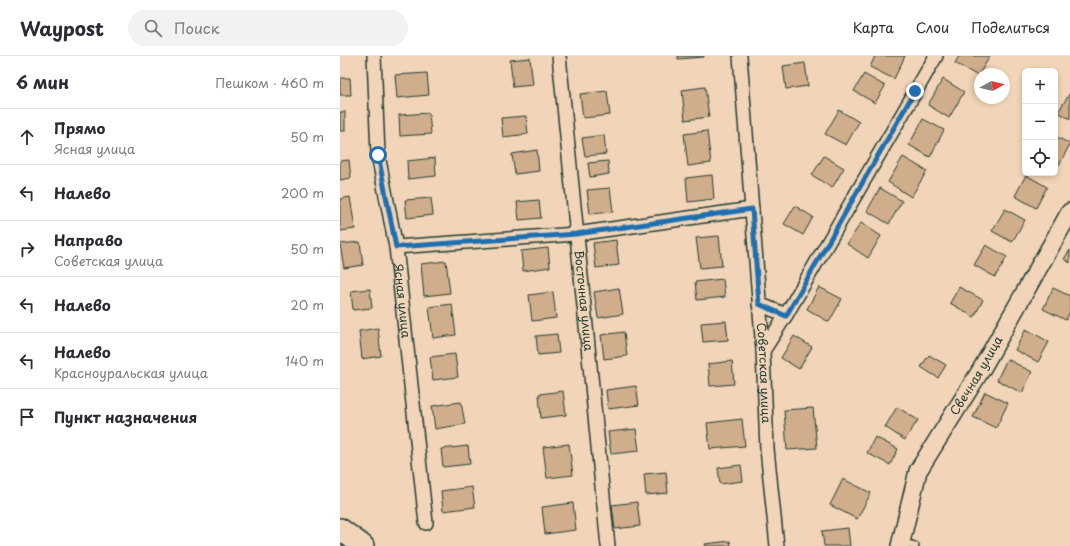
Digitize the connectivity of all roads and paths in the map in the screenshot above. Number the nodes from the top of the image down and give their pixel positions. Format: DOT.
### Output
graph roads {
  1 [pos="374,56"];
  2 [pos="559,56"];
  3 [pos="740,56"];
  4 [pos="936,56"];
  5 [pos="752,209"];
  6 [pos="1070,212"];
  7 [pos="576,234"];
  8 [pos="396,247"];
  9 [pos="759,304"];
  10 [pos="786,316"];
  11 [pos="763,352"];
  12 [pos="426,523"];
  13 [pos="340,529"];
  14 [pos="905,545"];
  15 [pos="363,546"];
  16 [pos="608,546"];
  17 [pos="777,546"];
  1 -- 8 [label="street, Ясная улица"];
  2 -- 7 [label="street, Восточная улица"];
  3 -- 5 [label="street, Советская улица"];
  4 -- 10 [label="street"];
  5 -- 7 [label="street"];
  5 -- 9 [label="street, Советская улица"];
  6 -- 14 [label="street, Свечная улица"];
  7 -- 8 [label="street"];
  7 -- 16 [label="street, Восточная улица"];
  8 -- 12 [label="street, Ясная улица"];
  9 -- 10 [label="street"];
  9 -- 11 [label="street, Советская улица"];
  10 -- 11 [label="street"];
  11 -- 17 [label="street, Советская улица"];
  13 -- 15 [label="main road"];
}
